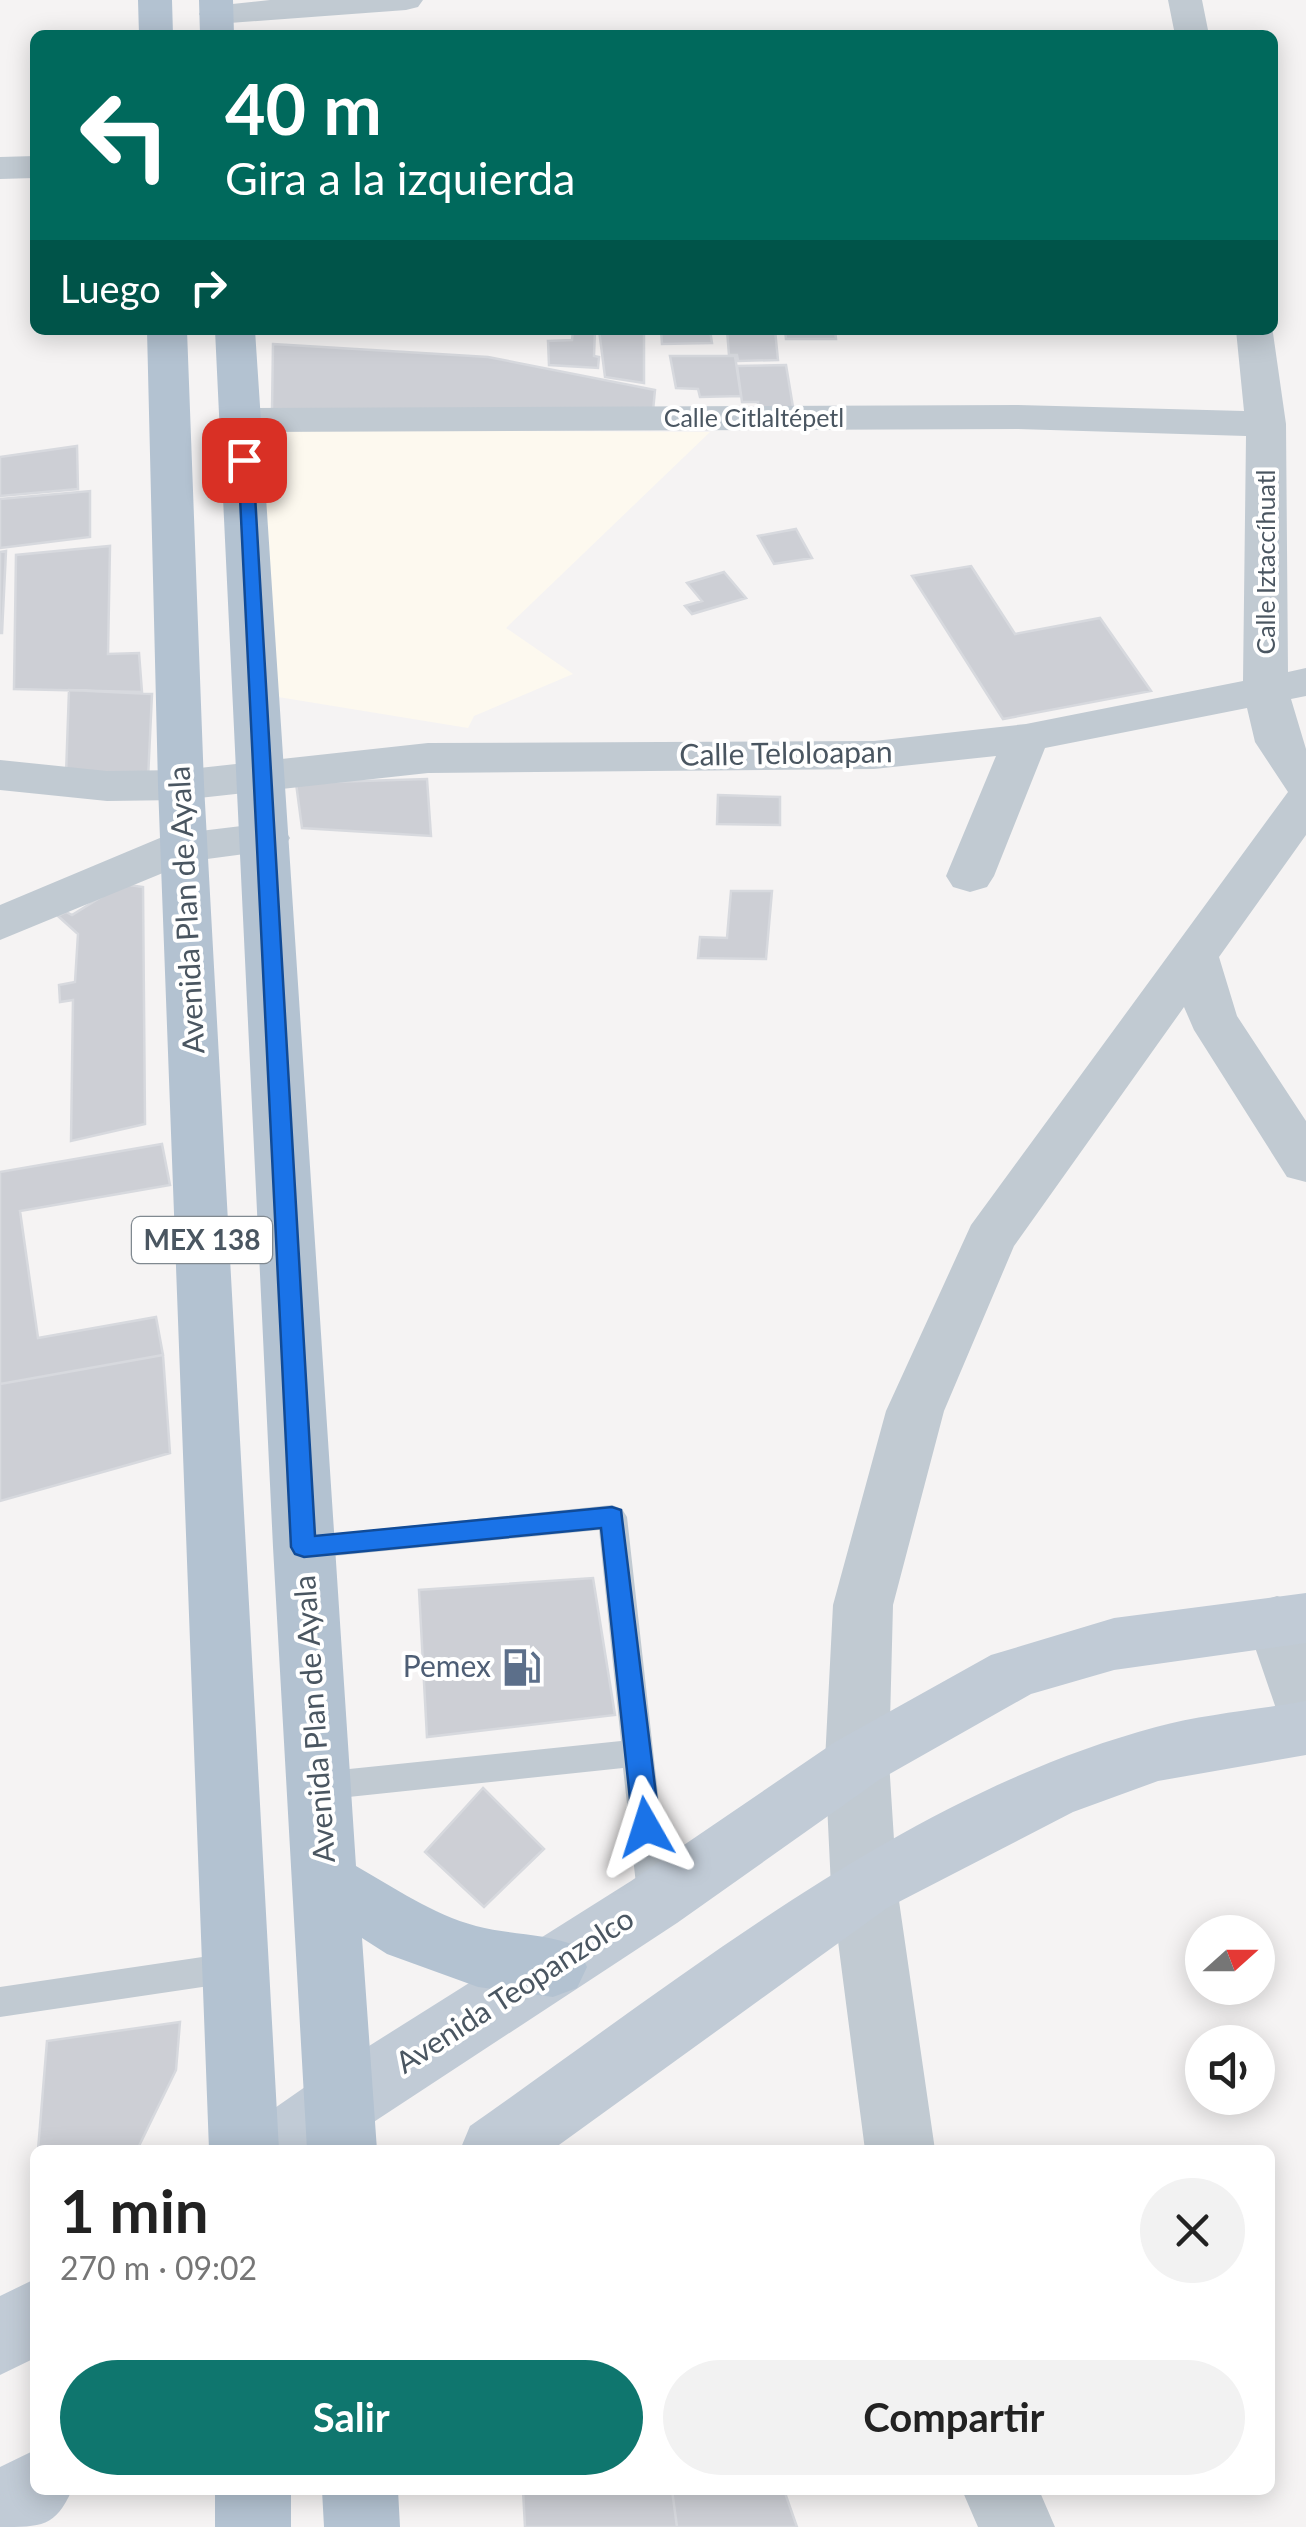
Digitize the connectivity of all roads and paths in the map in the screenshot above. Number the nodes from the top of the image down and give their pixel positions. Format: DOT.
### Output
graph roads {
  1 [pos="155,0"];
  2 [pos="406,0"];
  3 [pos="1185,0"];
  4 [pos="216,16"];
  5 [pos="156,30"];
  6 [pos="1191,30"];
  7 [pos="30,167"];
  8 [pos="0,168"];
  9 [pos="166,335"];
  10 [pos="235,335"];
  11 [pos="1257,335"];
  12 [pos="242,420"];
  13 [pos="1266,424"];
  14 [pos="1286,686"];
  15 [pos="1026,738"];
  16 [pos="0,775"];
  17 [pos="260,777"];
  18 [pos="1306,784"];
  19 [pos="181,785"];
  20 [pos="1306,801"];
  21 [pos="266,838"];
  22 [pos="184,846"];
  23 [pos="970,876"];
  24 [pos="0,924"];
  25 [pos="1195,958"];
  26 [pos="1306,1163"];
  27 [pos="304,1547"];
  28 [pos="1291,1620"];
  29 [pos="1306,1713"];
  30 [pos="1306,1728"];
  31 [pos="638,1753"];
  32 [pos="857,1761"];
  33 [pos="320,1786"];
  34 [pos="326,1882"];
  35 [pos="864,1887"];
  36 [pos="654,1902"];
  37 [pos="236,1966"];
  38 [pos="554,1967"];
  39 [pos="0,2002"];
  40 [pos="341,2126"];
  41 [pos="244,2145"];
  42 [pos="288,2145"];
  43 [pos="502,2145"];
  44 [pos="899,2145"];
  45 [pos="30,2317"];
  46 [pos="0,2338"];
  47 [pos="30,2492"];
  48 [pos="253,2495"];
  49 [pos="360,2495"];
  50 [pos="1002,2495"];
  51 [pos="0,2514"];
  52 [pos="253,2527"];
  53 [pos="362,2527"];
  54 [pos="1017,2527"];
  1 -- 5 [label="main road"];
  2 -- 4 [label="street"];
  3 -- 6 [label="street"];
  7 -- 8 [label="street"];
  9 -- 19 [label="main road, Avenida Plan de Ayala / MEX 138"];
  10 -- 12 [label="main road, Avenida Plan de Ayala / MEX 138"];
  11 -- 13 [label="street, Calle Iztaccíhuatl"];
  12 -- 13 [label="street, Calle Citlaltépetl"];
  12 -- 17 [label="main road, Avenida Plan de Ayala / MEX 138"];
  13 -- 14 [label="street, Calle Iztaccíhuatl"];
  14 -- 15 [label="street, Calle Teloloapan"];
  14 -- 18 [label="street, Calle Iztaccíhuatl"];
  15 -- 17 [label="street, Calle Teloloapan"];
  15 -- 23 [label="street"];
  16 -- 19 [label="street, Calle Teloloapan"];
  17 -- 19 [label="street, Calle Teloloapan"];
  17 -- 21 [label="main road, Avenida Plan de Ayala / MEX 138"];
  19 -- 22 [label="main road, Avenida Plan de Ayala / MEX 138"];
  20 -- 25 [label="street"];
  21 -- 22 [label="street"];
  21 -- 27 [label="main road, Avenida Plan de Ayala / MEX 138"];
  22 -- 24 [label="street"];
  22 -- 37 [label="main road, Avenida Plan de Ayala / MEX 138"];
  25 -- 26 [label="street"];
  25 -- 32 [label="street"];
  27 -- 31 [label="lane"];
  27 -- 33 [label="main road, Avenida Plan de Ayala / MEX 138"];
  28 -- 29 [label="street"];
  28 -- 32 [label="main road, Avenida Teopanzolco"];
  30 -- 35 [label="main road"];
  31 -- 33 [label="lane"];
  31 -- 36 [label="lane"];
  32 -- 35 [label="street"];
  32 -- 36 [label="main road, Avenida Teopanzolco"];
  33 -- 34 [label="main road, Avenida Plan de Ayala / MEX 138"];
  34 -- 38 [label="main road"];
  34 -- 40 [label="main road, Avenida Plan de Ayala / MEX 138"];
  35 -- 43 [label="main road"];
  35 -- 44 [label="street"];
  36 -- 38 [label="main road, Avenida Teopanzolco"];
  37 -- 39 [label="lane"];
  37 -- 41 [label="main road, Avenida Plan de Ayala / MEX 138"];
  38 -- 40 [label="main road, Avenida Teopanzolco"];
  40 -- 42 [label="main road, Avenida Teopanzolco"];
  45 -- 46 [label="main road"];
  47 -- 51 [label="main road"];
  48 -- 52 [label="main road"];
  49 -- 53 [label="main road"];
  50 -- 54 [label="street"];
}
